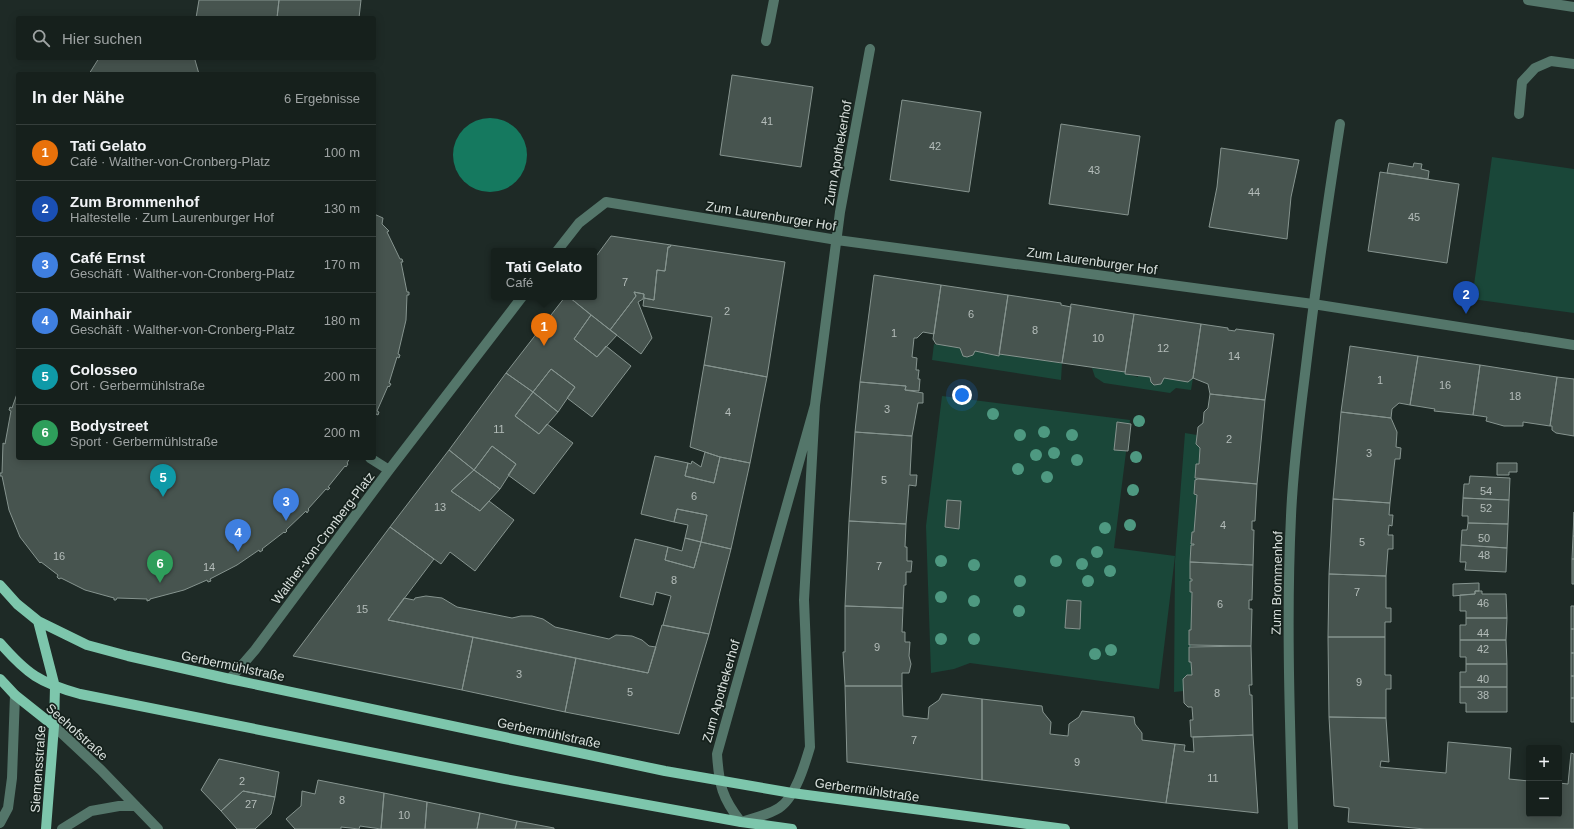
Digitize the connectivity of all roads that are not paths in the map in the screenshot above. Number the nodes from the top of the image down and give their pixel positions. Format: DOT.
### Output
graph roads {
  1 [pos="774,0"];
  2 [pos="1528,0"];
  3 [pos="1574,7"];
  4 [pos="766,41"];
  5 [pos="870,49"];
  6 [pos="1574,64"];
  7 [pos="1519,114"];
  8 [pos="1340,124"];
  9 [pos="837,240"];
  10 [pos="559,248"];
  11 [pos="520,300"];
  12 [pos="1313,304"];
  13 [pos="1574,345"];
  14 [pos="815,405"];
  15 [pos="373,460"];
  16 [pos="390,470"];
  17 [pos="0,585"];
  18 [pos="38,621"];
  19 [pos="0,643"];
  20 [pos="0,679"];
  21 [pos="230,679"];
  22 [pos="55,687"];
  23 [pos="15,695"];
  24 [pos="54,726"];
  25 [pos="719,780"];
  26 [pos="792,793"];
  27 [pos="136,806"];
  28 [pos="741,822"];
  29 [pos="0,823"];
  30 [pos="46,829"];
  31 [pos="62,829"];
  32 [pos="158,829"];
  33 [pos="792,829"];
  34 [pos="1065,829"];
  35 [pos="1292,829"];
  1 -- 4 [label="street"];
  2 -- 3 [label="street"];
  5 -- 9 [label="street, Zum Apothekerhof"];
  6 -- 7 [label="street"];
  8 -- 12 [label="street, Zum Brommenhof"];
  9 -- 10 [label="street, Zum Laurenburger Hof"];
  9 -- 12 [label="street, Zum Laurenburger Hof"];
  9 -- 14 [label="street, Zum Apothekerhof"];
  11 -- 16 [label="street, Walther-von-Cronberg-Platz"];
  12 -- 13 [label="street, Zum Laurenburger Hof"];
  12 -- 35 [label="street, Zum Brommenhof"];
  14 -- 25 [label="street, Zum Apothekerhof"];
  14 -- 26 [label="street, Zum Apothekerhof"];
  15 -- 16 [label="street"];
  16 -- 21 [label="street, Walther-von-Cronberg-Platz"];
  17 -- 18 [label="main road, Gerbermühlstraße"];
  18 -- 21 [label="main road, Gerbermühlstraße"];
  18 -- 22 [label="main road, Siemensstraße"];
  19 -- 22 [label="main road"];
  20 -- 23 [label="main road, Seehofstraße"];
  21 -- 25 [label="main road, Gerbermühlstraße"];
  22 -- 24 [label="main road, Siemensstraße"];
  22 -- 28 [label="main road"];
  23 -- 24 [label="main road, Seehofstraße"];
  23 -- 29 [label="street"];
  24 -- 27 [label="street, Seehofstraße"];
  24 -- 30 [label="main road, Siemensstraße"];
  25 -- 26 [label="main road, Gerbermühlstraße"];
  25 -- 28 [label="street, Zum Apothekerhof"];
  26 -- 28 [label="street, Zum Apothekerhof"];
  26 -- 34 [label="main road, Gerbermühlstraße"];
  27 -- 31 [label="street"];
  27 -- 32 [label="street, Seehofstraße"];
  28 -- 33 [label="main road"];
}
